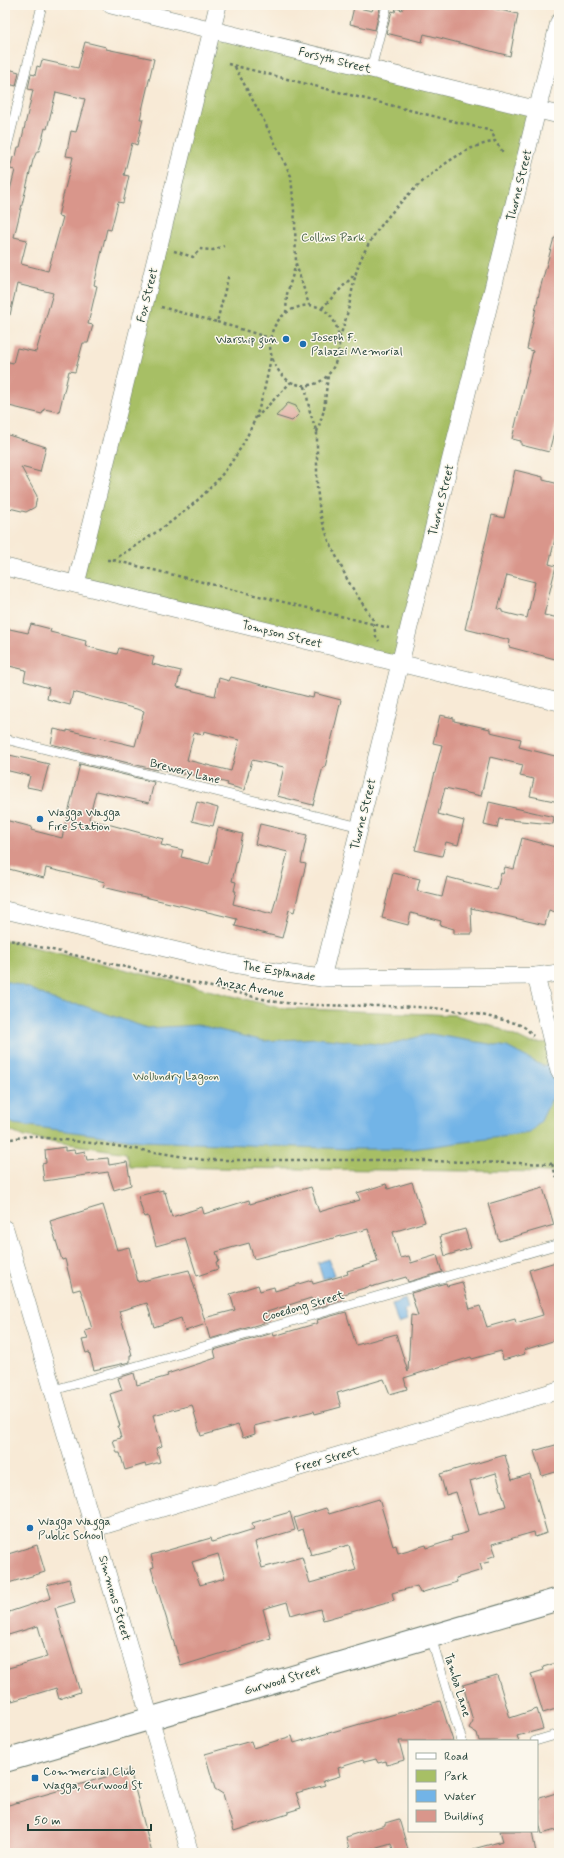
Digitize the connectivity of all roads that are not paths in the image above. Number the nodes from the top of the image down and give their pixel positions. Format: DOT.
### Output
graph roads {
  1 [pos="42,5"];
  2 [pos="111,5"];
  3 [pos="218,5"];
  4 [pos="387,5"];
  5 [pos="559,22"];
  6 [pos="212,30"];
  7 [pos="371,69"];
  8 [pos="537,109"];
  9 [pos="559,115"];
  10 [pos="5,155"];
  11 [pos="5,567"];
  12 [pos="76,584"];
  13 [pos="401,662"];
  14 [pos="559,702"];
  15 [pos="5,739"];
  16 [pos="360,826"];
  17 [pos="5,910"];
  18 [pos="559,973"];
  19 [pos="536,976"];
  20 [pos="322,978"];
  21 [pos="558,1067"];
  22 [pos="5,1229"];
  23 [pos="559,1244"];
  24 [pos="10,1266"];
  25 [pos="54,1390"];
  26 [pos="559,1390"];
  27 [pos="95,1528"];
  28 [pos="559,1599"];
  29 [pos="430,1637"];
  30 [pos="150,1719"];
  31 [pos="559,1734"];
  32 [pos="462,1740"];
  33 [pos="538,1740"];
  34 [pos="5,1761"];
  35 [pos="190,1853"];
  1 -- 10 [label="lane"];
  2 -- 6 [label="street, Forsyth Street"];
  3 -- 6 [label="street, Fox Street"];
  4 -- 7 [label="lane"];
  5 -- 8 [label="street, Thorne Street"];
  6 -- 7 [label="street, Forsyth Street"];
  6 -- 12 [label="street, Fox Street"];
  7 -- 8 [label="street, Forsyth Street"];
  8 -- 9 [label="street, Forsyth Street"];
  8 -- 13 [label="street, Thorne Street"];
  11 -- 12 [label="street, Tompson Street"];
  12 -- 13 [label="street, Tompson Street"];
  13 -- 14 [label="street, Tompson Street"];
  13 -- 16 [label="street, Thorne Street"];
  15 -- 16 [label="lane, Brewery Lane"];
  16 -- 20 [label="street, Thorne Street"];
  17 -- 20 [label="street, The Esplanade"];
  18 -- 19 [label="street, The Esplanade"];
  19 -- 20 [label="street, The Esplanade"];
  19 -- 21 [label="street"];
  22 -- 24 [label="street, Simmons Street"];
  23 -- 25 [label="lane, Cooedong Street"];
  24 -- 25 [label="street, Simmons Street"];
  25 -- 27 [label="street, Simmons Street"];
  26 -- 27 [label="street, Freer Street"];
  27 -- 30 [label="street, Simmons Street"];
  28 -- 29 [label="main road, Gurwood Street"];
  29 -- 30 [label="main road, Gurwood Street"];
  29 -- 32 [label="lane, Tamba Lane"];
  30 -- 34 [label="main road, Gurwood Street"];
  30 -- 35 [label="street, Simmons Street"];
  31 -- 33 [label="lane"];
}
